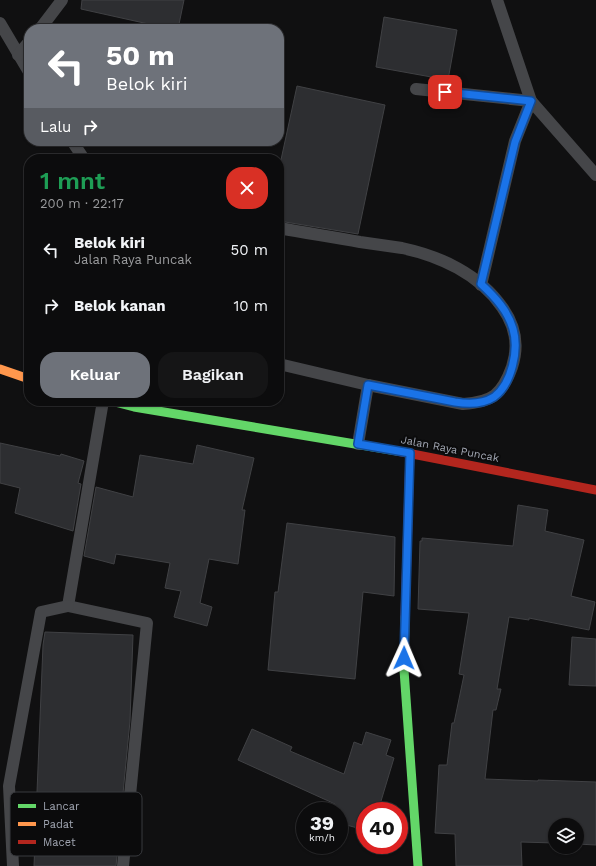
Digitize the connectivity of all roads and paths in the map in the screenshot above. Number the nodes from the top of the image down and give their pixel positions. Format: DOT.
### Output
graph roads {
  1 [pos="62,0"];
  2 [pos="497,0"];
  3 [pos="0,23"];
  4 [pos="44,24"];
  5 [pos="24,48"];
  6 [pos="18,55"];
  7 [pos="24,64"];
  8 [pos="416,89"];
  9 [pos="531,101"];
  10 [pos="596,175"];
  11 [pos="284,229"];
  12 [pos="481,284"];
  13 [pos="284,365"];
  14 [pos="0,369"];
  15 [pos="24,377"];
  16 [pos="368,385"];
  17 [pos="102,406"];
  18 [pos="130,406"];
  19 [pos="358,444"];
  20 [pos="410,453"];
  21 [pos="596,490"];
  22 [pos="68,606"];
  23 [pos="130,792"];
  24 [pos="10,806"];
  25 [pos="12,856"];
  26 [pos="124,856"];
  27 [pos="13,866"];
  28 [pos="123,866"];
  29 [pos="418,866"];
  1 -- 4 [label="lane"];
  2 -- 9 [label="lane"];
  3 -- 6 [label="lane"];
  5 -- 6 [label="lane"];
  6 -- 7 [label="lane"];
  8 -- 9 [label="lane"];
  9 -- 10 [label="lane"];
  9 -- 12 [label="lane"];
  11 -- 12 [label="lane"];
  12 -- 16 [label="lane"];
  13 -- 16 [label="lane"];
  14 -- 15 [label="main road"];
  16 -- 19 [label="lane"];
  17 -- 22 [label="lane"];
  18 -- 19 [label="main road, Jalan Raya Puncak"];
  19 -- 20 [label="main road, Jalan Raya Puncak"];
  20 -- 21 [label="main road, Jalan Raya Puncak"];
  20 -- 29 [label="main road"];
  22 -- 23 [label="lane"];
  22 -- 24 [label="lane"];
  25 -- 27 [label="lane"];
  26 -- 28 [label="lane"];
}
